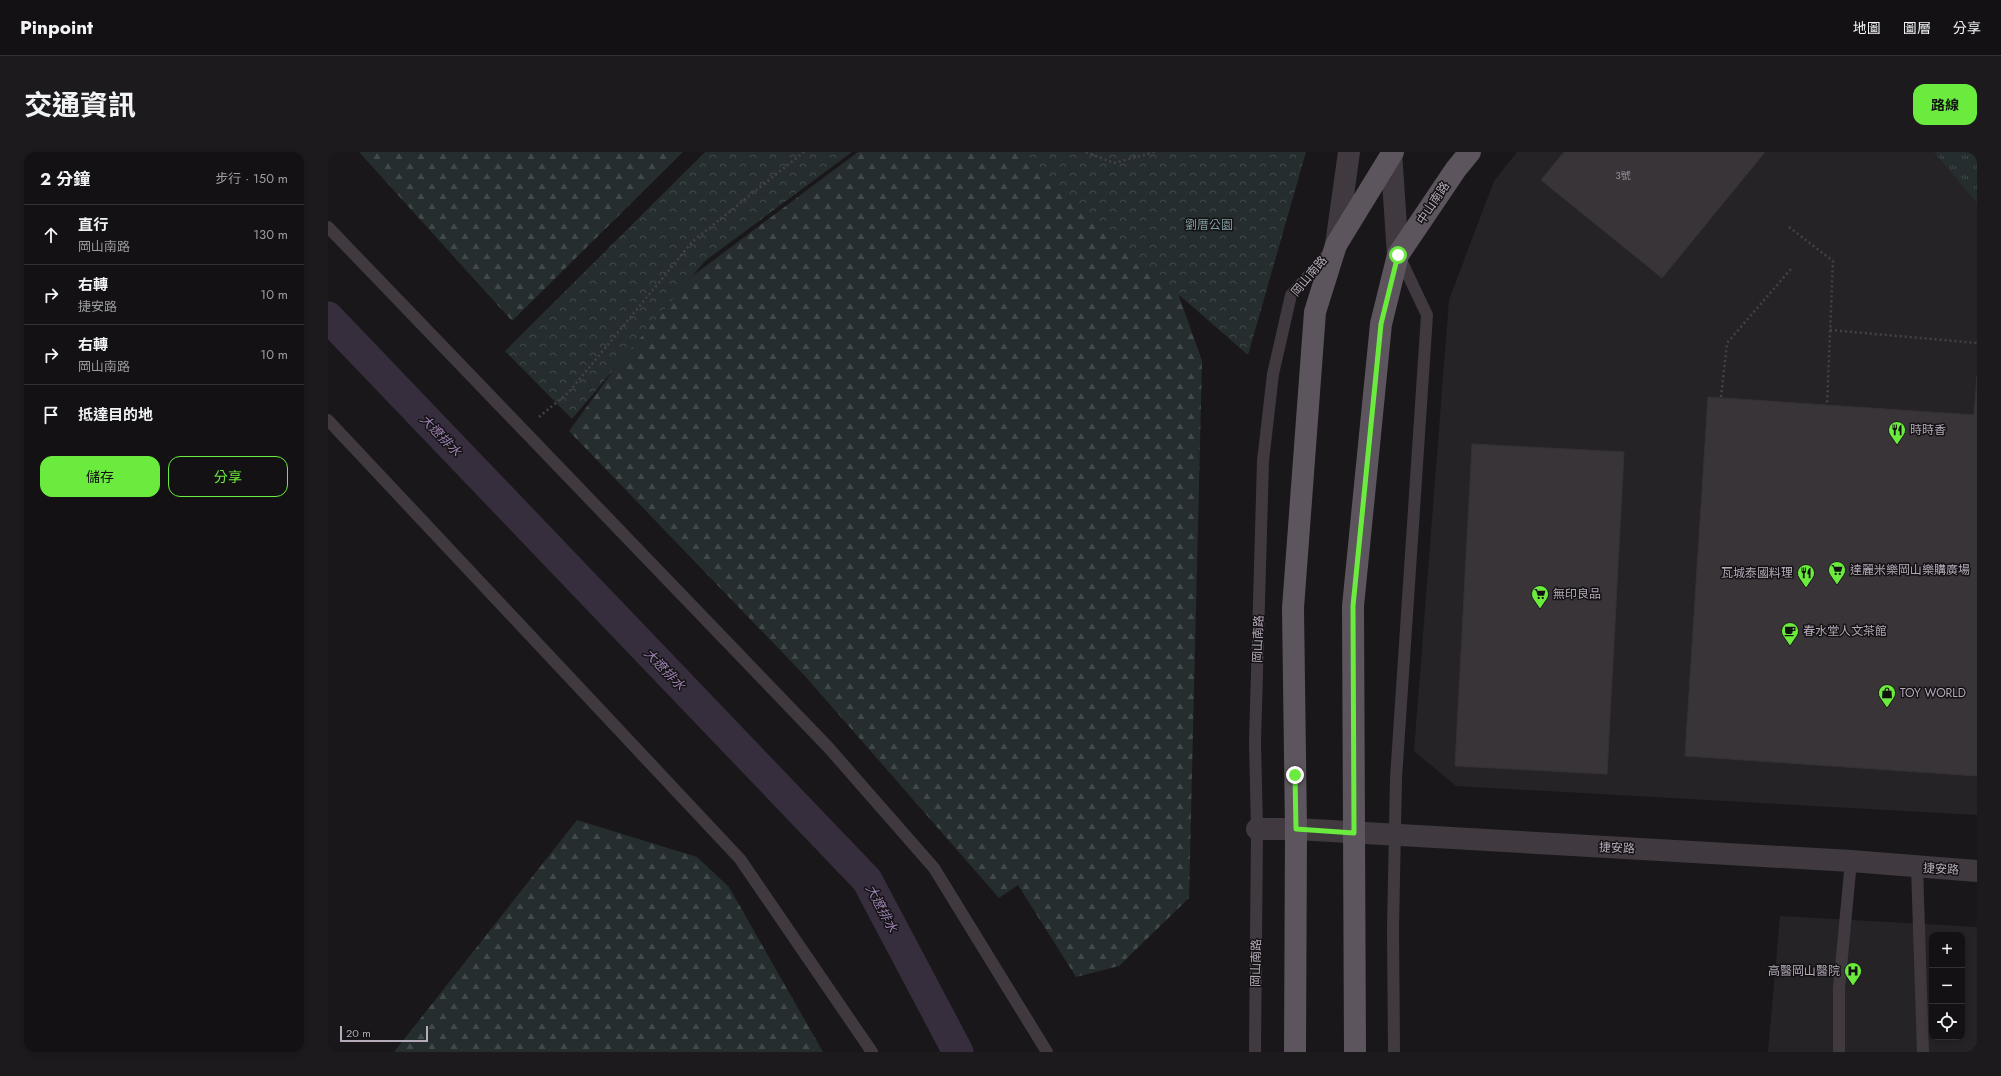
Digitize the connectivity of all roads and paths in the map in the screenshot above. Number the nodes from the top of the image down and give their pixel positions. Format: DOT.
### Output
graph roads {
  1 [pos="804,152"];
  2 [pos="1086,152"];
  3 [pos="1155,152"];
  4 [pos="1349,152"];
  5 [pos="1470,152"];
  6 [pos="1391,153"];
  7 [pos="328,227"];
  8 [pos="1789,227"];
  9 [pos="1336,245"];
  10 [pos="1398,255"];
  11 [pos="1791,269"];
  12 [pos="1830,330"];
  13 [pos="1977,342"];
  14 [pos="1721,397"];
  15 [pos="1827,404"];
  16 [pos="328,420"];
  17 [pos="524,431"];
  18 [pos="1257,829"];
  19 [pos="1296,829"];
  20 [pos="1354,833"];
  21 [pos="1394,836"];
  22 [pos="1851,861"];
  23 [pos="1917,867"];
  24 [pos="1977,871"];
  25 [pos="872,1052"];
  26 [pos="1047,1052"];
  27 [pos="1255,1052"];
  28 [pos="1295,1052"];
  29 [pos="1355,1052"];
  30 [pos="1394,1052"];
  31 [pos="1839,1052"];
  32 [pos="1923,1052"];
  1 -- 17 [label="path"];
  2 -- 3 [label="path"];
  4 -- 9 [label="street, 岡山南路"];
  5 -- 10 [label="main road, 中山南路"];
  6 -- 9 [label="main road"];
  6 -- 10 [label="street"];
  7 -- 17 [label="lane"];
  8 -- 12 [label="path"];
  9 -- 18 [label="lane, 岡山南路"];
  9 -- 19 [label="main road, 岡山南路"];
  10 -- 20 [label="main road"];
  10 -- 21 [label="lane"];
  11 -- 14 [label="path"];
  12 -- 13 [label="path"];
  12 -- 15 [label="path"];
  16 -- 25 [label="lane"];
  17 -- 26 [label="lane"];
  18 -- 19 [label="street, 捷安路"];
  18 -- 27 [label="lane, 岡山南路"];
  19 -- 20 [label="street, 捷安路"];
  19 -- 28 [label="main road, 岡山南路"];
  20 -- 21 [label="street, 捷安路"];
  20 -- 29 [label="main road"];
  21 -- 22 [label="street, 捷安路"];
  21 -- 30 [label="lane"];
  22 -- 23 [label="street, 捷安路"];
  22 -- 31 [label="lane"];
  23 -- 24 [label="street, 捷安路"];
  23 -- 32 [label="lane"];
}
